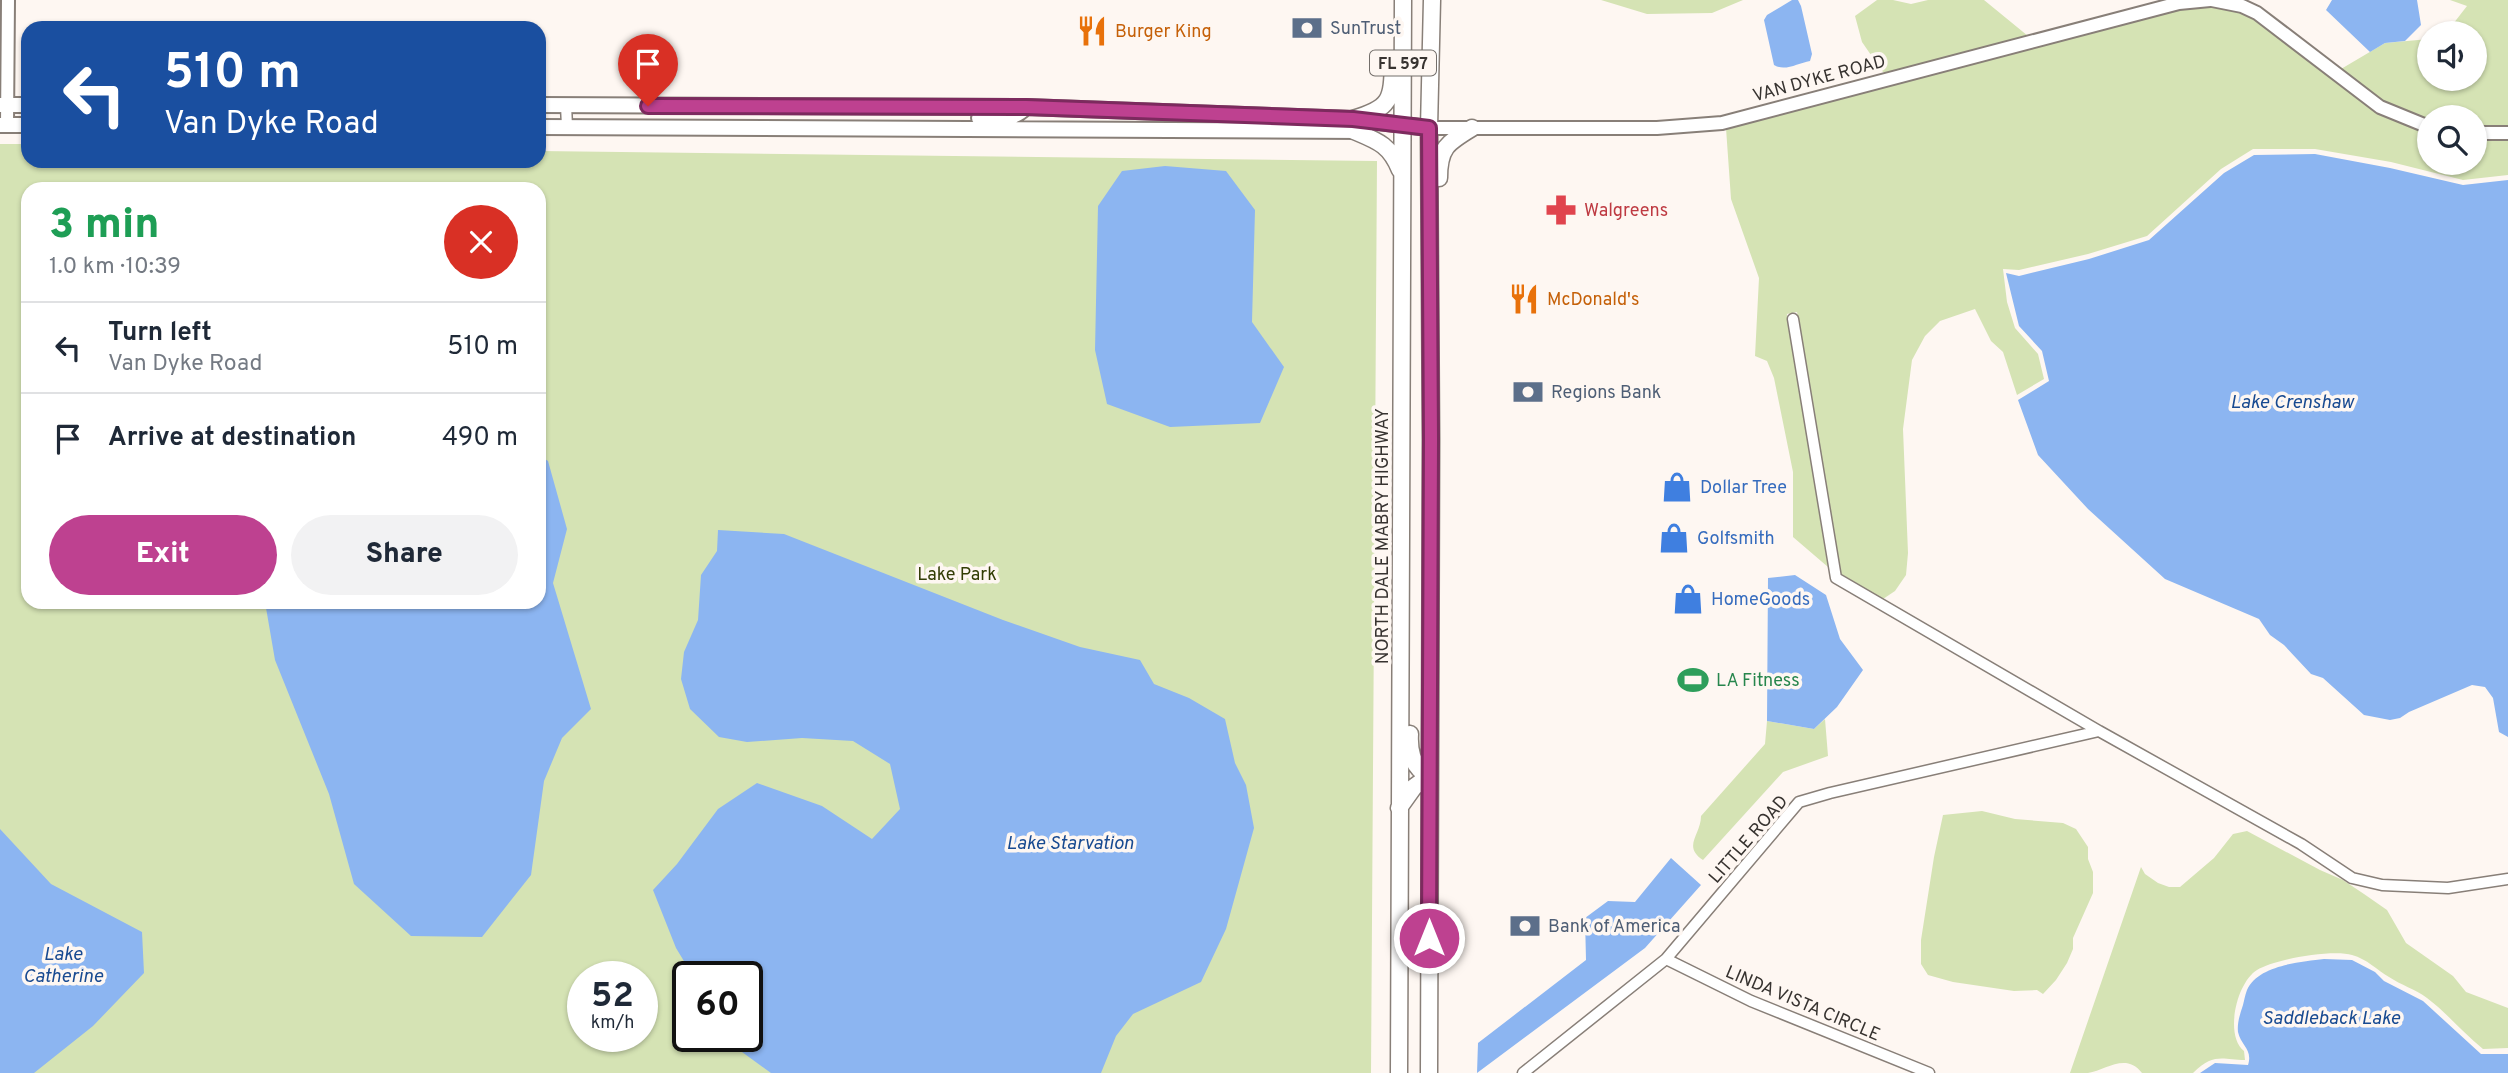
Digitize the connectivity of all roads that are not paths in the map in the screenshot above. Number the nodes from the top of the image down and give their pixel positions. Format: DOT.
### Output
graph roads {
  1 [pos="8,0"];
  2 [pos="1393,0"];
  3 [pos="1403,0"];
  4 [pos="1432,0"];
  5 [pos="2211,0"];
  6 [pos="3,105"];
  7 [pos="21,105"];
  8 [pos="546,105"];
  9 [pos="566,105"];
  10 [pos="1026,107"];
  11 [pos="2417,122"];
  12 [pos="3,125"];
  13 [pos="21,125"];
  14 [pos="1354,125"];
  15 [pos="546,127"];
  16 [pos="567,127"];
  17 [pos="786,128"];
  18 [pos="1403,128"];
  19 [pos="1429,128"];
  20 [pos="1472,128"];
  21 [pos="2487,133"];
  22 [pos="2508,133"];
  23 [pos="1403,176"];
  24 [pos="1793,319"];
  25 [pos="1401,584"];
  26 [pos="2099,731"];
  27 [pos="1429,768"];
  28 [pos="1399,808"];
  29 [pos="2508,879"];
  30 [pos="1666,959"];
  31 [pos="1399,1073"];
  32 [pos="1429,1073"];
  33 [pos="1523,1073"];
  34 [pos="1929,1073"];
  1 -- 6 [label="street"];
  2 -- 14 [label="main road"];
  3 -- 18 [label="main road, NORTH DALE MABRY HIGHWAY / FL 597"];
  4 -- 19 [label="main road, FL 597"];
  5 -- 11 [label="street, VAN DYKE ROAD"];
  5 -- 20 [label="street, VAN DYKE ROAD"];
  6 -- 7 [label="main road"];
  6 -- 12 [label="street"];
  8 -- 9 [label="main road, VAN DYKE ROAD"];
  9 -- 10 [label="main road, VAN DYKE ROAD"];
  9 -- 16 [label="street"];
  10 -- 14 [label="main road, VAN DYKE ROAD"];
  10 -- 17 [label="main road"];
  12 -- 13 [label="main road"];
  14 -- 17 [label="main road, VAN DYKE ROAD"];
  14 -- 18 [label="main road, VAN DYKE ROAD"];
  14 -- 23 [label="main road"];
  15 -- 16 [label="main road, VAN DYKE ROAD"];
  16 -- 17 [label="main road, VAN DYKE ROAD"];
  18 -- 19 [label="main road, VAN DYKE ROAD"];
  18 -- 23 [label="main road, NORTH DALE MABRY HIGHWAY / FL 597"];
  19 -- 20 [label="street, VAN DYKE ROAD"];
  19 -- 27 [label="main road, FL 597"];
  20 -- 27 [label="main road"];
  21 -- 22 [label="street"];
  23 -- 25 [label="main road, NORTH DALE MABRY HIGHWAY / FL 597"];
  24 -- 26 [label="street"];
  25 -- 27 [label="main road"];
  25 -- 28 [label="main road, NORTH DALE MABRY HIGHWAY / FL 597"];
  26 -- 29 [label="street"];
  26 -- 30 [label="street, LITTLE ROAD"];
  27 -- 28 [label="main road"];
  27 -- 32 [label="main road, FL 597"];
  28 -- 31 [label="main road, NORTH DALE MABRY HIGHWAY / FL 597"];
  30 -- 33 [label="street, LITTLE ROAD"];
  30 -- 34 [label="street, LINDA VISTA CIRCLE"];
}
